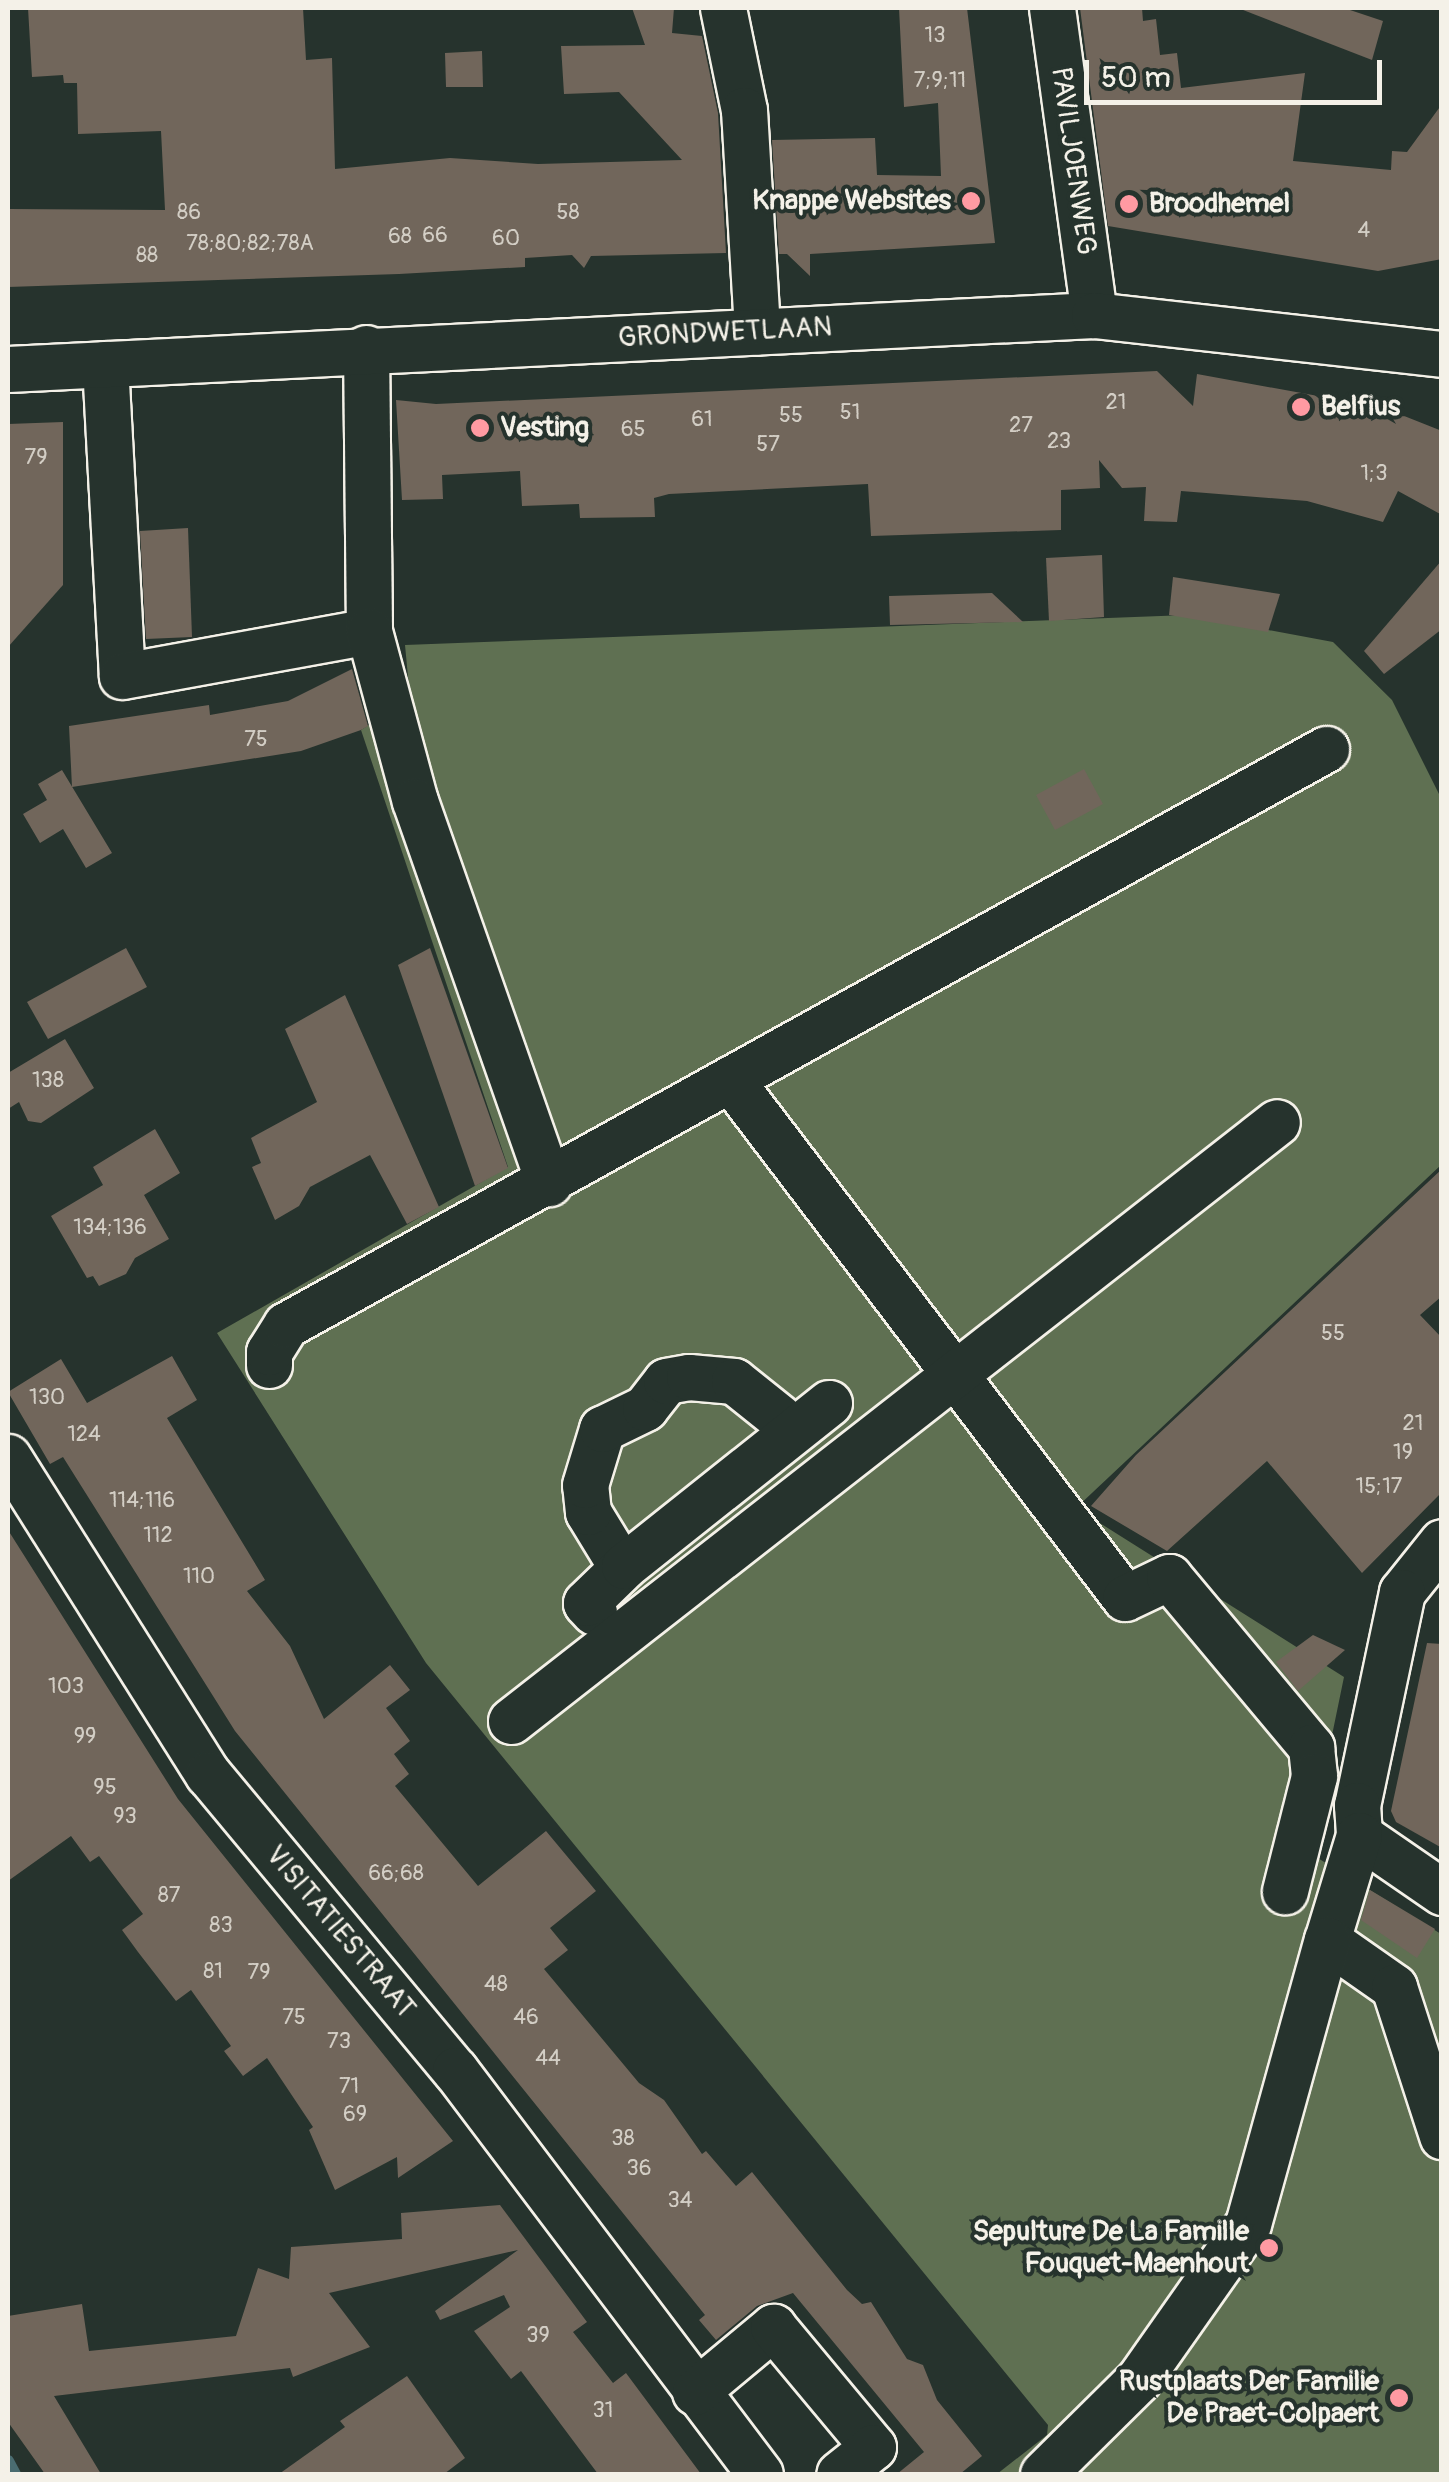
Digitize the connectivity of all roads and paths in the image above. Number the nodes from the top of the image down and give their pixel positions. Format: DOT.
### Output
graph roads {
  1 [pos="723,8"];
  2 [pos="1052,8"];
  3 [pos="1094,315"];
  4 [pos="757,332"];
  5 [pos="1429,345"];
  6 [pos="366,348"];
  7 [pos="106,364"];
  8 [pos="8,368"];
  9 [pos="369,632"];
  10 [pos="1326,749"];
  11 [pos="730,1080"];
  12 [pos="1277,1122"];
  13 [pos="548,1183"];
  14 [pos="268,1365"];
  15 [pos="951,1372"];
  16 [pos="829,1403"];
  17 [pos="786,1426"];
  18 [pos="8,1457"];
  19 [pos="715,1529"];
  20 [pos="1442,1542"];
  21 [pos="619,1560"];
  22 [pos="608,1628"];
  23 [pos="511,1721"];
  24 [pos="1359,1836"];
  25 [pos="1285,1891"];
  26 [pos="1442,1892"];
  27 [pos="1327,1940"];
  28 [pos="1442,2136"];
  29 [pos="694,2392"];
  30 [pos="760,2474"];
  31 [pos="839,2474"];
  32 [pos="1043,2474"];
  1 -- 4 [label="street"];
  2 -- 3 [label="street, PAVILJOENWEG"];
  3 -- 4 [label="street, GRONDWETLAAN"];
  3 -- 5 [label="street, GRONDWETLAAN"];
  4 -- 6 [label="street, GRONDWETLAAN"];
  6 -- 7 [label="street, GRONDWETLAAN"];
  6 -- 9 [label="street"];
  7 -- 8 [label="street, GRONDWETLAAN"];
  7 -- 9 [label="street"];
  9 -- 13 [label="street"];
  10 -- 11 [label="street"];
  11 -- 13 [label="street"];
  11 -- 15 [label="street"];
  12 -- 15 [label="street"];
  13 -- 14 [label="street"];
  15 -- 19 [label="street"];
  15 -- 25 [label="street"];
  16 -- 17 [label="street"];
  17 -- 19 [label="street"];
  17 -- 21 [label="street"];
  18 -- 29 [label="street, VISITATIESTRAAT"];
  19 -- 21 [label="street"];
  19 -- 22 [label="street"];
  20 -- 24 [label="street"];
  21 -- 22 [label="street"];
  22 -- 23 [label="street"];
  24 -- 26 [label="street"];
  24 -- 27 [label="street"];
  27 -- 28 [label="street"];
  27 -- 32 [label="street"];
  29 -- 30 [label="street, VISITATIESTRAAT"];
  29 -- 31 [label="street"];
}
